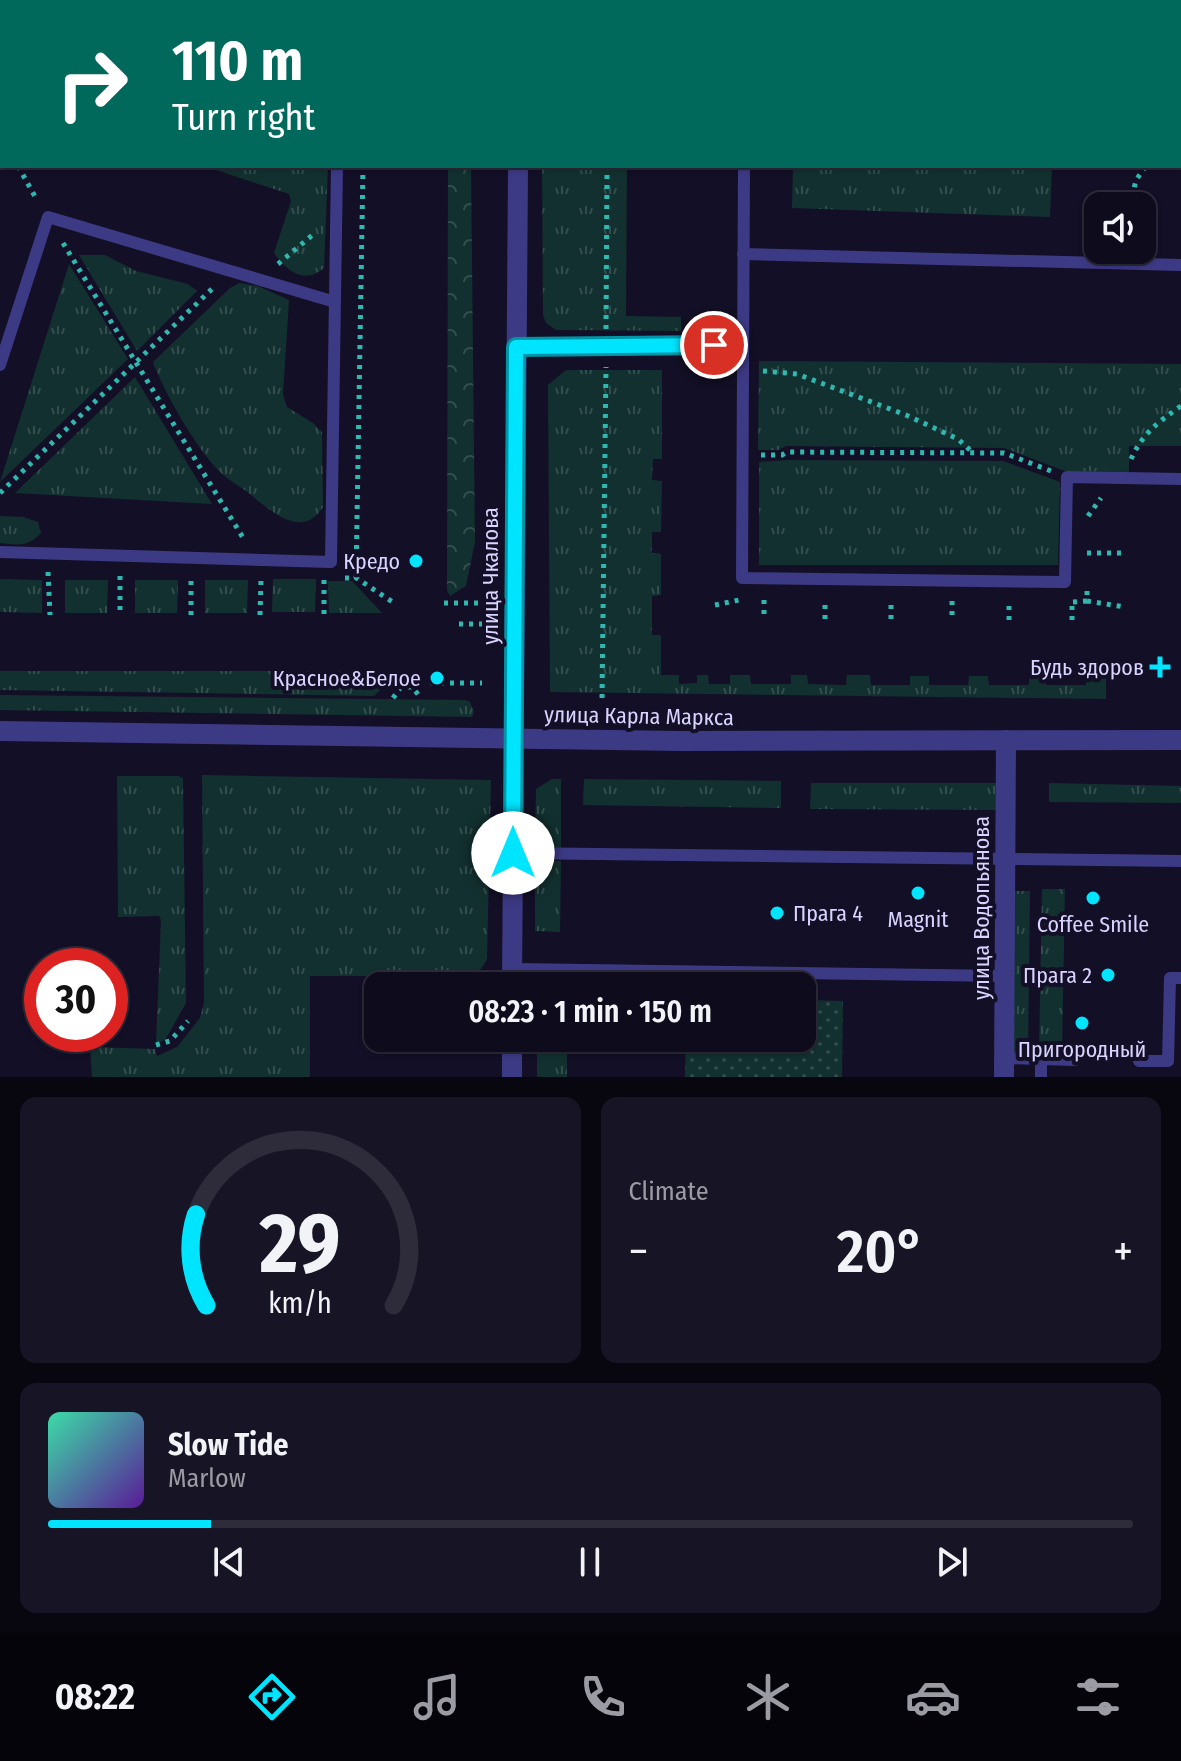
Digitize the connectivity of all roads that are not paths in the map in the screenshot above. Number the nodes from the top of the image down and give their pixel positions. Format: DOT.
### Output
graph roads {
  1 [pos="337,168"];
  2 [pos="518,168"];
  3 [pos="744,168"];
  4 [pos="743,254"];
  5 [pos="1181,265"];
  6 [pos="335,302"];
  7 [pos="742,345"];
  8 [pos="516,347"];
  9 [pos="0,365"];
  10 [pos="1181,479"];
  11 [pos="0,552"];
  12 [pos="0,731"];
  13 [pos="514,739"];
  14 [pos="1006,740"];
  15 [pos="1181,740"];
  16 [pos="513,853"];
  17 [pos="1005,859"];
  18 [pos="1181,861"];
  19 [pos="512,972"];
  20 [pos="1004,976"];
  21 [pos="816,977"];
  22 [pos="1181,978"];
  23 [pos="512,1052"];
  24 [pos="1041,1059"];
  25 [pos="1075,1060"];
  26 [pos="1139,1061"];
  27 [pos="1004,1068"];
  28 [pos="512,1077"];
  29 [pos="1041,1077"];
  1 -- 6 [label="lane"];
  2 -- 8 [label="street, улица Чкалова"];
  3 -- 4 [label="lane"];
  4 -- 5 [label="lane"];
  4 -- 7 [label="lane"];
  6 -- 9 [label="lane"];
  6 -- 11 [label="lane"];
  7 -- 8 [label="lane"];
  7 -- 10 [label="lane"];
  8 -- 13 [label="street, улица Чкалова"];
  12 -- 13 [label="street, улица Карла Маркса"];
  13 -- 14 [label="street, улица Карла Маркса"];
  13 -- 16 [label="street, улица Чкалова"];
  14 -- 15 [label="street, улица Карла Маркса"];
  14 -- 17 [label="street, улица Водопьянова"];
  16 -- 17 [label="lane"];
  16 -- 19 [label="street, улица Чкалова"];
  17 -- 18 [label="lane"];
  17 -- 20 [label="street, улица Водопьянова"];
  20 -- 21 [label="lane"];
  20 -- 27 [label="street, улица Водопьянова"];
  22 -- 26 [label="lane"];
  23 -- 28 [label="street"];
  24 -- 25 [label="lane"];
  24 -- 27 [label="lane"];
  24 -- 29 [label="lane"];
}
